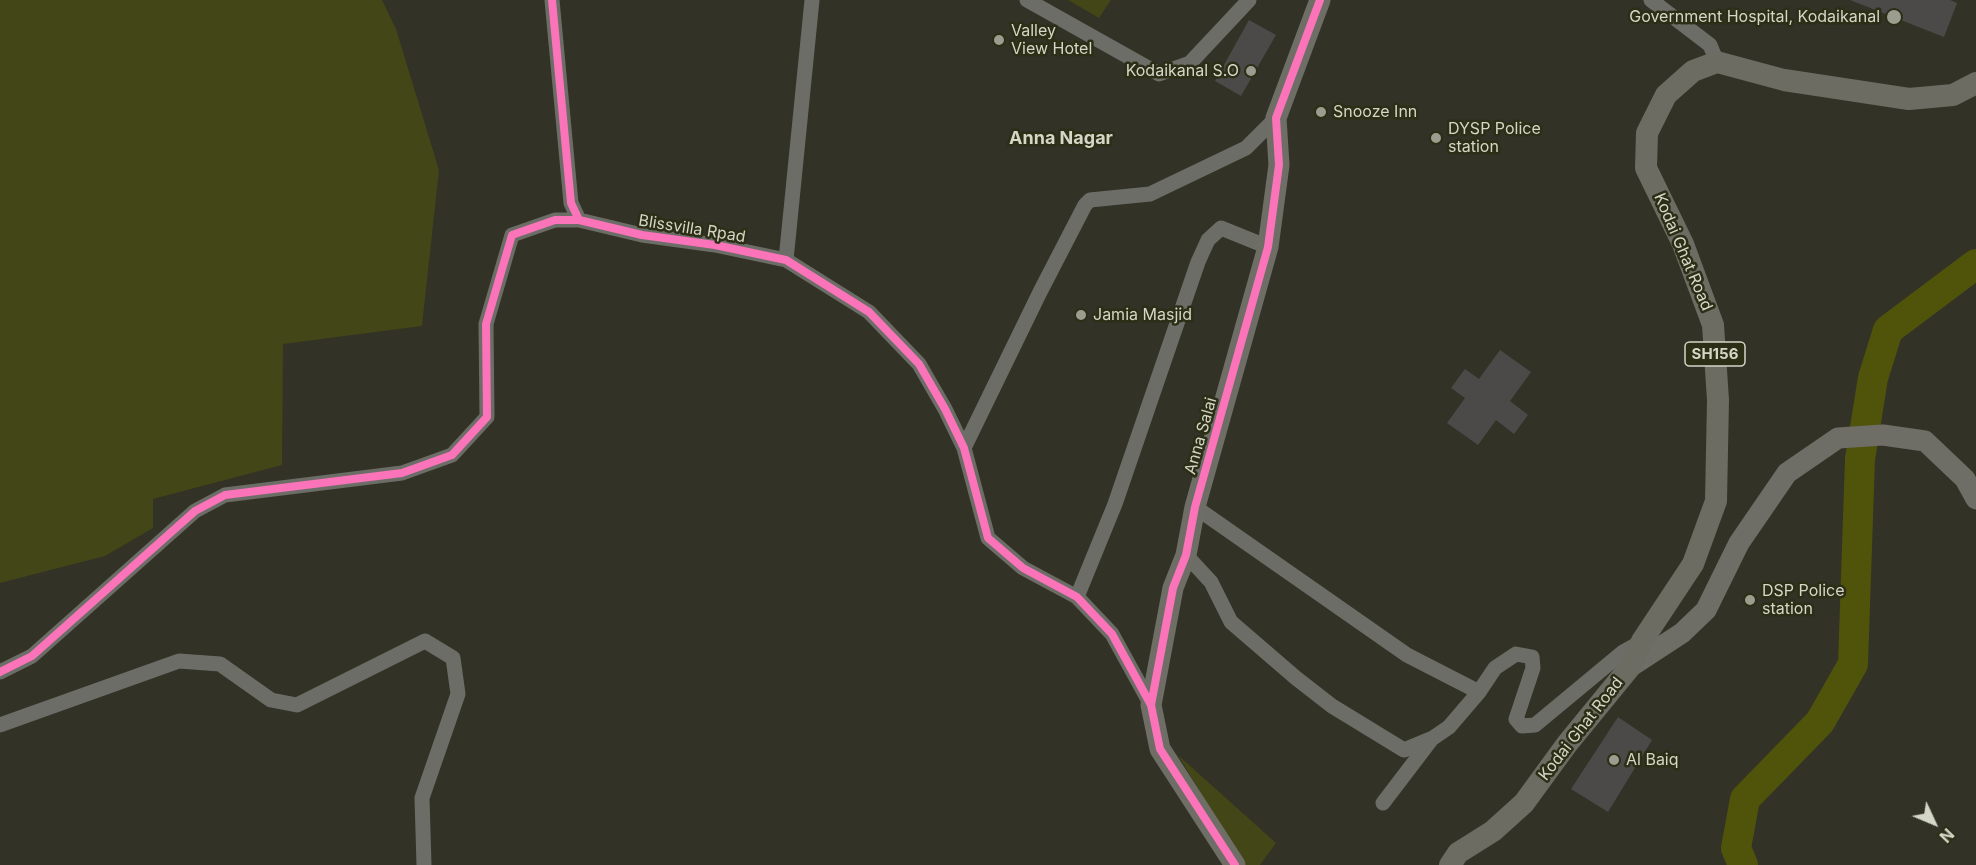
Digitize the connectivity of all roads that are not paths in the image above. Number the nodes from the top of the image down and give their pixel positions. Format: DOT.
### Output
graph roads {
  1 [pos="552,0"];
  2 [pos="812,0"];
  3 [pos="1027,0"];
  4 [pos="1249,0"];
  5 [pos="1320,0"];
  6 [pos="1651,0"];
  7 [pos="1717,62"];
  8 [pos="1976,83"];
  9 [pos="1276,118"];
  10 [pos="579,220"];
  11 [pos="1268,247"];
  12 [pos="786,260"];
  13 [pos="964,448"];
  14 [pos="1976,500"];
  15 [pos="1195,507"];
  16 [pos="1186,555"];
  17 [pos="1077,597"];
  18 [pos="1641,641"];
  19 [pos="1630,667"];
  20 [pos="0,672"];
  21 [pos="1479,692"];
  22 [pos="1151,705"];
  23 [pos="0,725"];
  24 [pos="1433,738"];
  25 [pos="1383,803"];
  26 [pos="424,865"];
  27 [pos="1235,865"];
  28 [pos="1450,865"];
  1 -- 10 [label="street"];
  2 -- 12 [label="street"];
  3 -- 4 [label="street"];
  5 -- 9 [label="street, Anna Salai"];
  6 -- 7 [label="street"];
  7 -- 8 [label="main road"];
  7 -- 18 [label="main road, Kodai Ghat Road / SH156"];
  9 -- 11 [label="street, Anna Salai"];
  9 -- 13 [label="street"];
  10 -- 12 [label="street, Blissvilla Rpad"];
  10 -- 20 [label="street, Blissvilla Rpad"];
  11 -- 15 [label="street, Anna Salai"];
  11 -- 17 [label="street"];
  12 -- 13 [label="street, Blissvilla Rpad"];
  13 -- 17 [label="street, Blissvilla Rpad"];
  14 -- 19 [label="street"];
  15 -- 16 [label="street, Anna Salai"];
  15 -- 21 [label="street"];
  16 -- 22 [label="street, Anna Salai"];
  16 -- 24 [label="street"];
  17 -- 22 [label="street, Blissvilla Rpad"];
  18 -- 19 [label="main road, Kodai Ghat Road / SH156"];
  18 -- 21 [label="street"];
  19 -- 28 [label="main road, Kodai Ghat Road / SH156"];
  21 -- 24 [label="street"];
  22 -- 27 [label="street, Anna Salai"];
  23 -- 26 [label="street"];
  24 -- 25 [label="street"];
}
